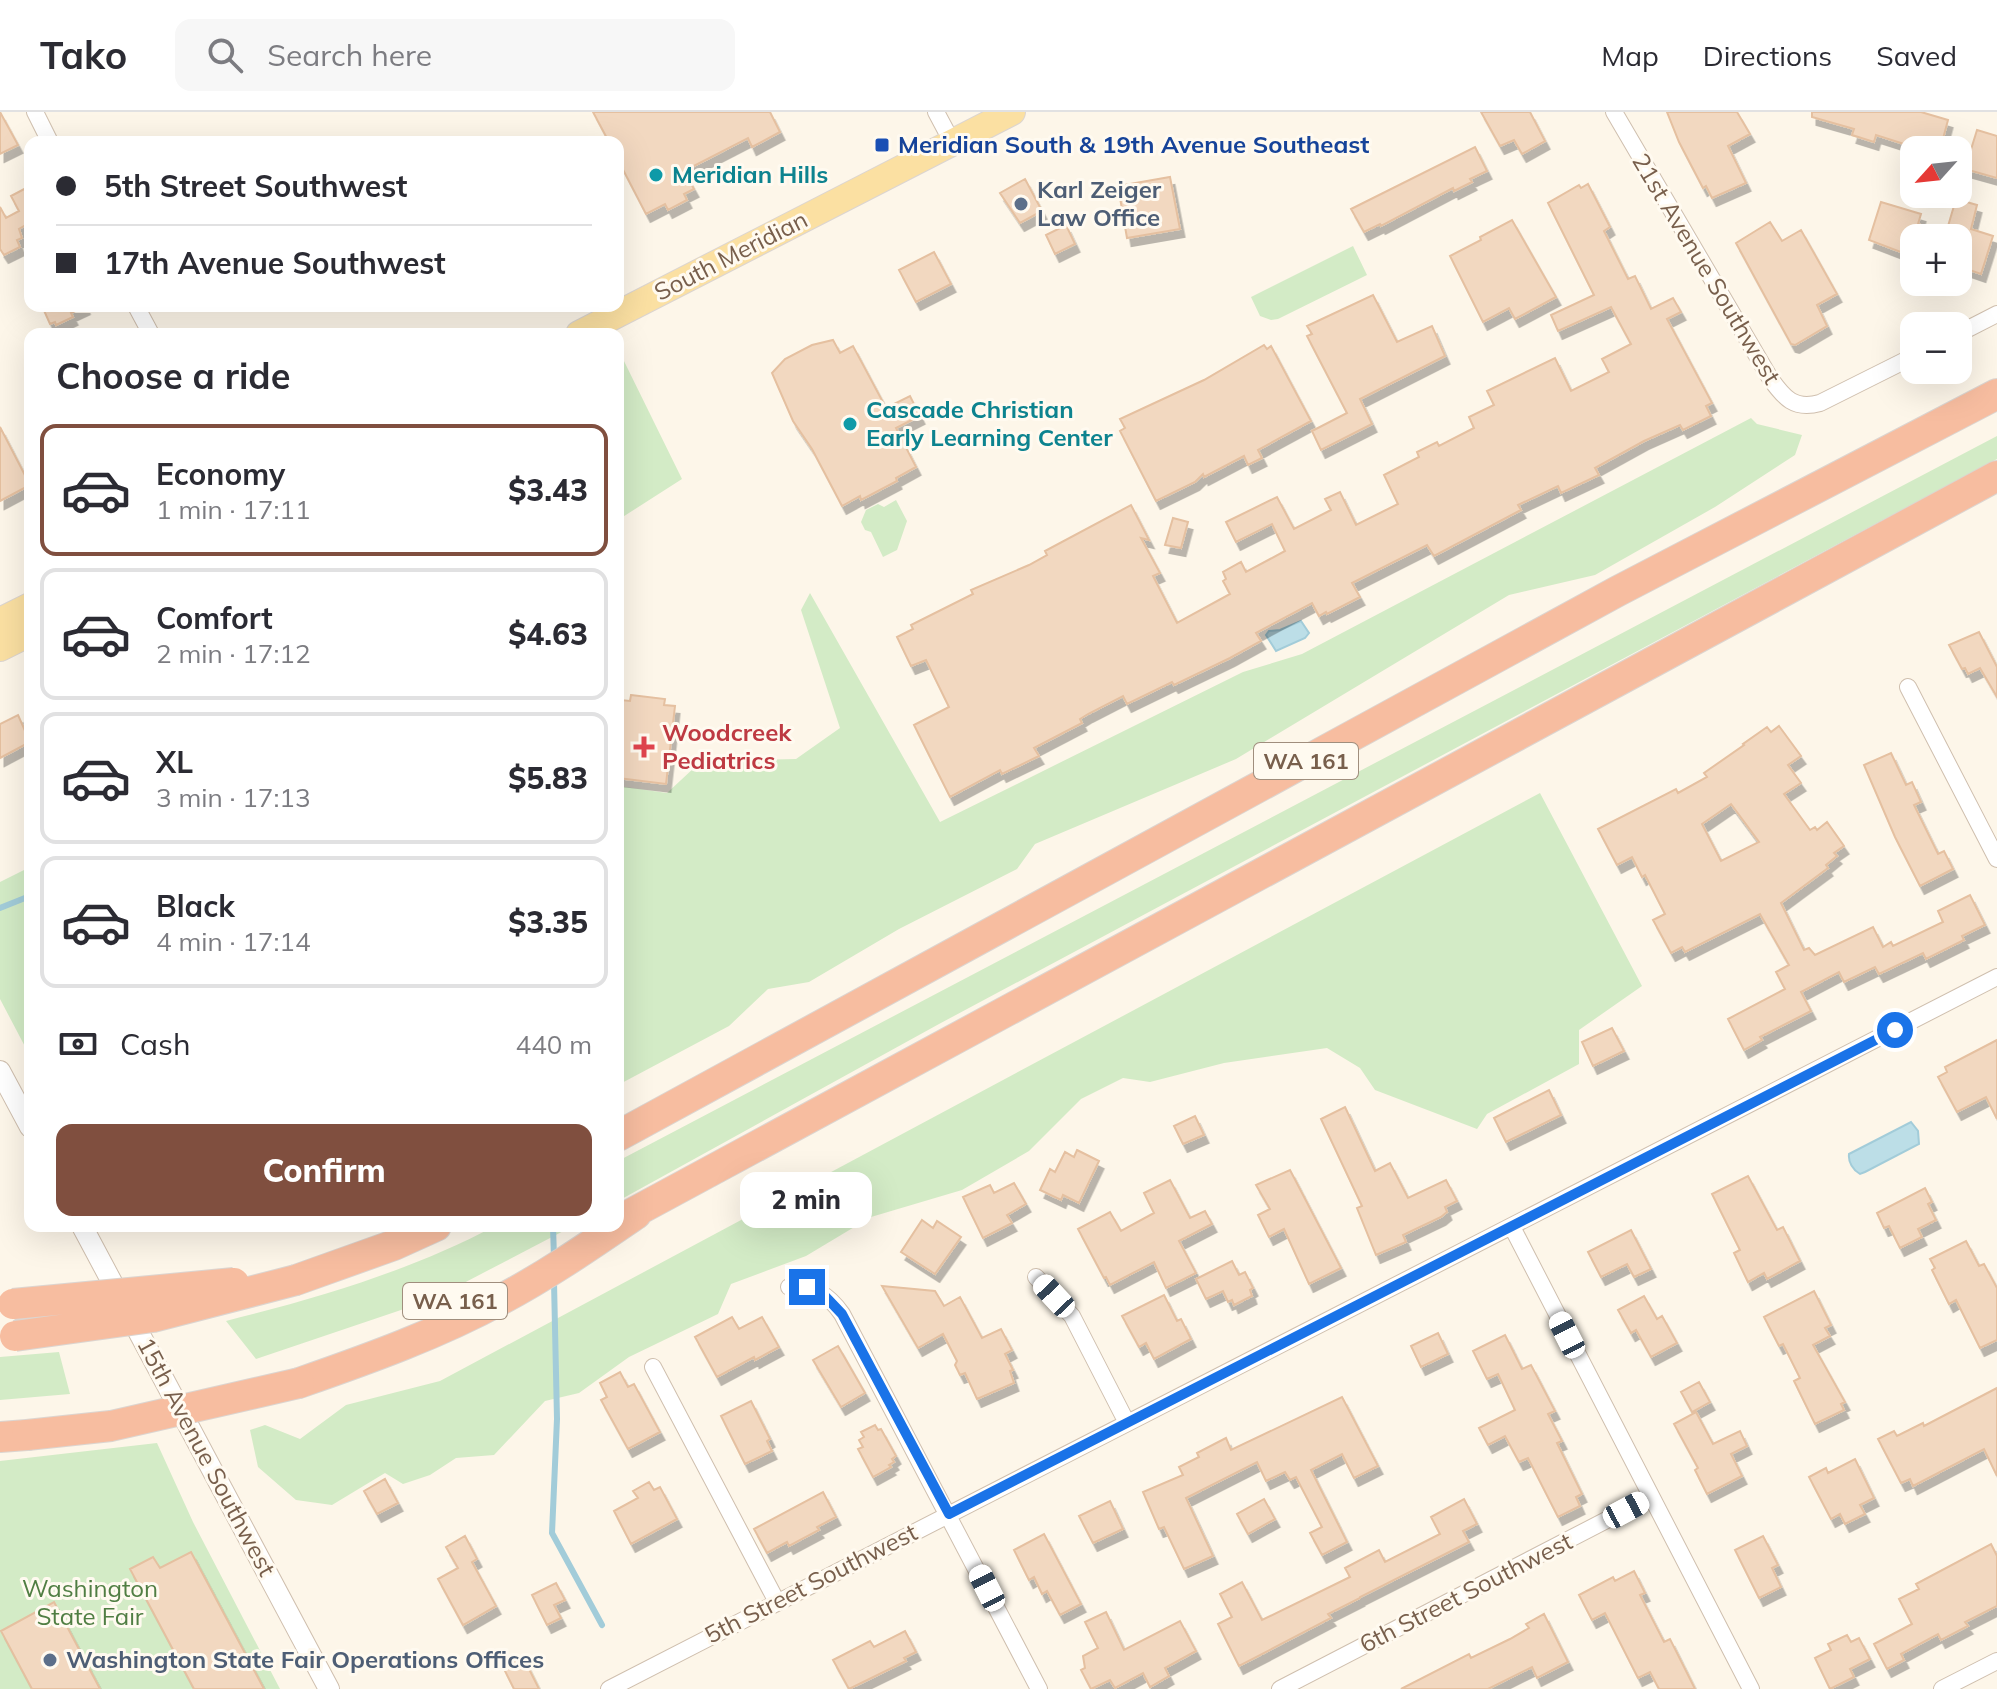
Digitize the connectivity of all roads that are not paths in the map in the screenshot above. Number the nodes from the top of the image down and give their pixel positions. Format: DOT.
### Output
graph roads {
  1 [pos="35,112"];
  2 [pos="936,112"];
  3 [pos="1012,112"];
  4 [pos="1614,112"];
  5 [pos="47,136"];
  6 [pos="952,142"];
  7 [pos="624,311"];
  8 [pos="622,312"];
  9 [pos="1997,314"];
  10 [pos="1972,327"];
  11 [pos="591,328"];
  12 [pos="1900,363"];
  13 [pos="1997,394"];
  14 [pos="1997,476"];
  15 [pos="24,609"];
  16 [pos="0,621"];
  17 [pos="24,636"];
  18 [pos="0,648"];
  19 [pos="1908,687"];
  20 [pos="1997,859"];
  21 [pos="1997,977"];
  22 [pos="0,1071"];
  23 [pos="24,1116"];
  24 [pos="624,1133"];
  25 [pos="651,1204"];
  26 [pos="624,1218"];
  27 [pos="624,1222"];
  28 [pos="1512,1227"];
  29 [pos="85,1232"];
  30 [pos="423,1232"];
  31 [pos="595,1232"];
  32 [pos="610,1232"];
  33 [pos="1036,1277"];
  34 [pos="296,1280"];
  35 [pos="789,1287"];
  36 [pos="7,1305"];
  37 [pos="7,1337"];
  38 [pos="653,1367"];
  39 [pos="298,1374"];
  40 [pos="1126,1421"];
  41 [pos="13,1426"];
  42 [pos="1651,1497"];
  43 [pos="949,1514"];
  44 [pos="777,1602"];
  45 [pos="1997,1661"];
  46 [pos="329,1689"];
  47 [pos="609,1689"];
  48 [pos="1039,1689"];
  49 [pos="1280,1689"];
  50 [pos="1751,1689"];
  51 [pos="1942,1689"];
  1 -- 5 [label="street"];
  2 -- 6 [label="street"];
  3 -- 6 [label="main road, South Meridian"];
  4 -- 12 [label="street, 21st Avenue Southwest"];
  6 -- 7 [label="main road, South Meridian"];
  8 -- 11 [label="main road, South Meridian"];
  9 -- 10 [label="street"];
  13 -- 24 [label="highway, WA 161"];
  14 -- 25 [label="highway"];
  15 -- 16 [label="main road"];
  17 -- 18 [label="main road"];
  19 -- 20 [label="street"];
  21 -- 28 [label="street, 5th Street Southwest"];
  22 -- 23 [label="street"];
  25 -- 26 [label="highway"];
  25 -- 27 [label="highway"];
  28 -- 40 [label="street, 5th Street Southwest"];
  28 -- 42 [label="street"];
  29 -- 46 [label="street, 15th Avenue Southwest"];
  30 -- 34 [label="highway"];
  31 -- 39 [label="highway, WA 161"];
  32 -- 39 [label="highway"];
  33 -- 40 [label="street"];
  34 -- 36 [label="highway, bridge"];
  34 -- 37 [label="highway, bridge"];
  35 -- 43 [label="street"];
  38 -- 44 [label="street"];
  39 -- 41 [label="highway, WA 161"];
  40 -- 43 [label="street, 5th Street Southwest"];
  42 -- 49 [label="street, 6th Street Southwest"];
  42 -- 50 [label="street"];
  43 -- 44 [label="street, 5th Street Southwest"];
  43 -- 48 [label="street"];
  44 -- 47 [label="street, 5th Street Southwest"];
  45 -- 51 [label="street"];
}
